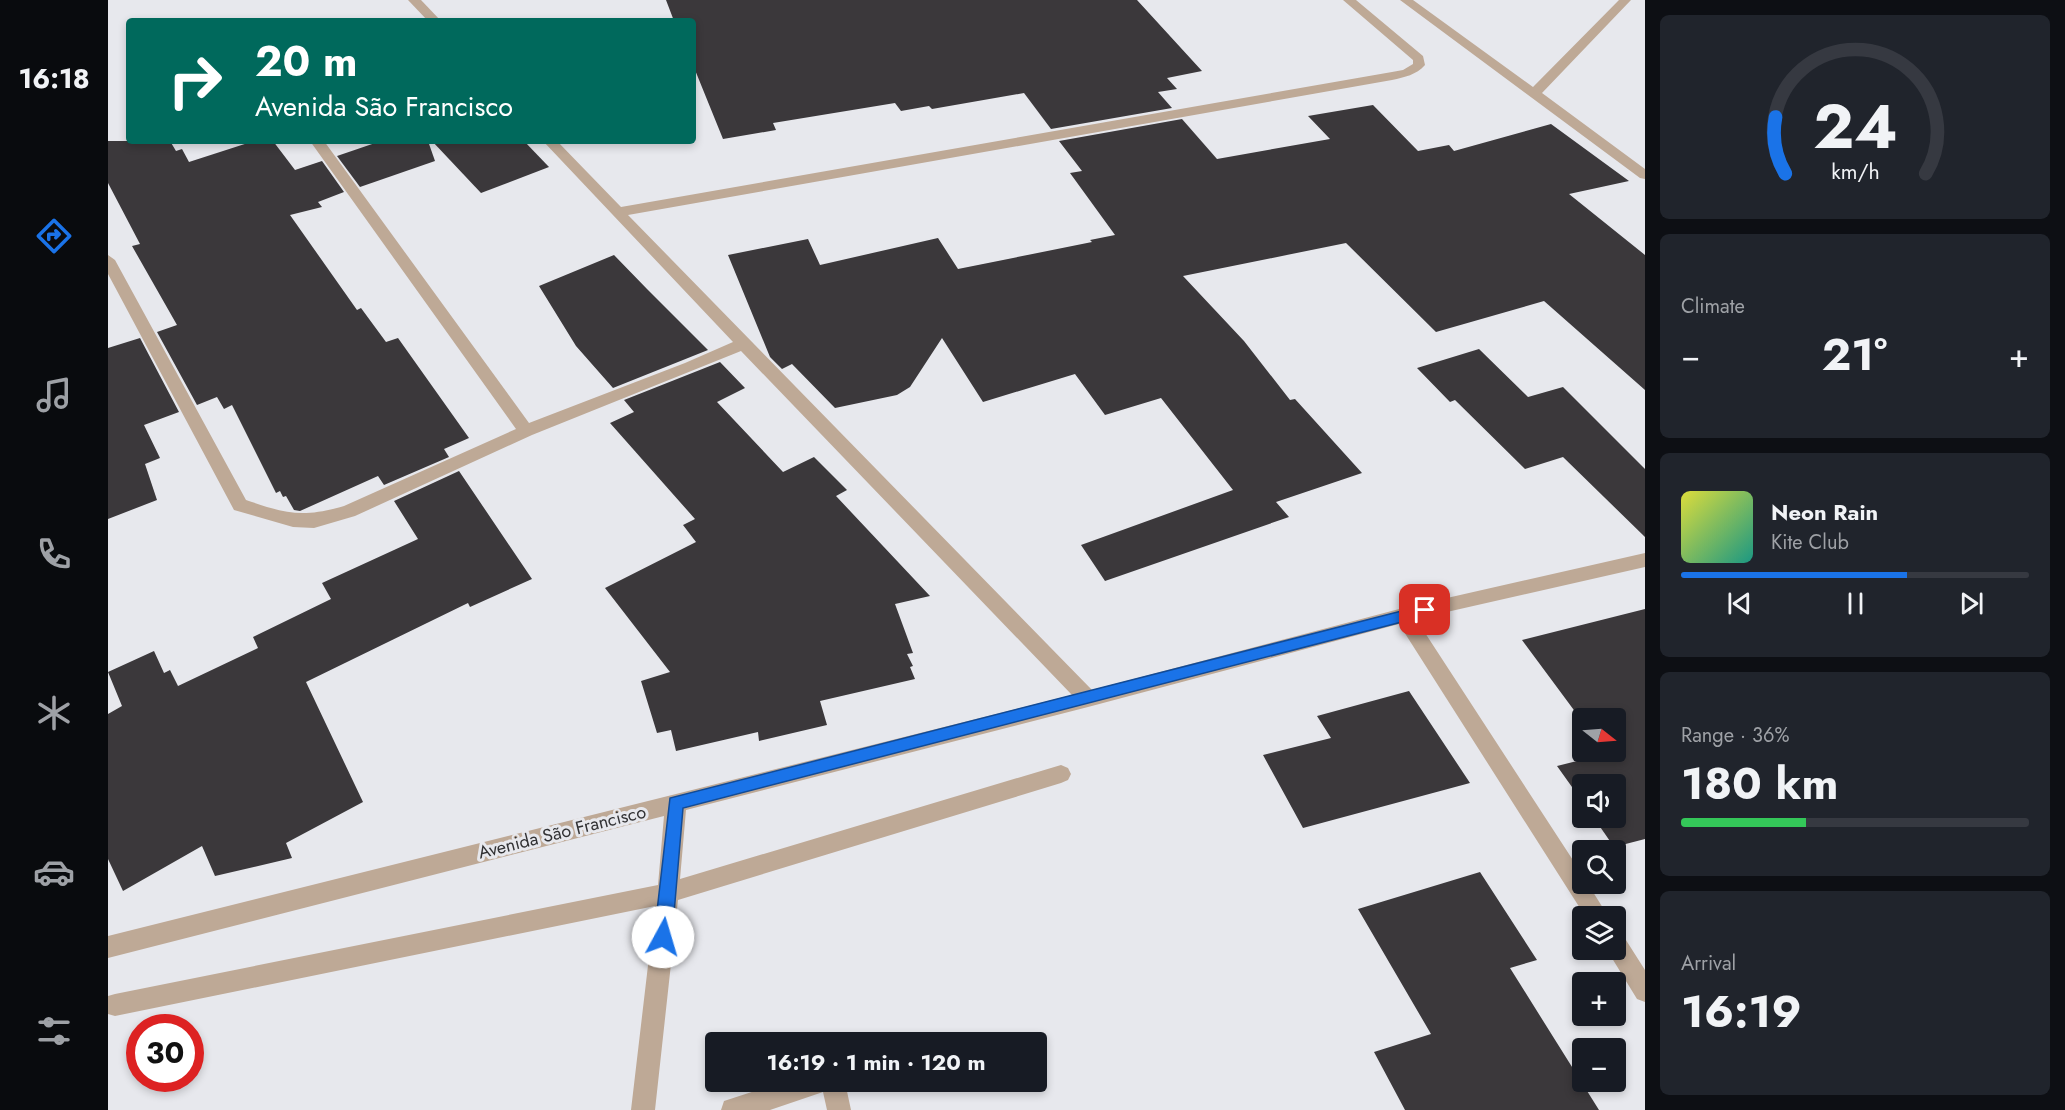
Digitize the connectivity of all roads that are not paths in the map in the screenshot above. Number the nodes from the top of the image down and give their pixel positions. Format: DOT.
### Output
graph roads {
  1 [pos="414,0"];
  2 [pos="1349,0"];
  3 [pos="1406,0"];
  4 [pos="1625,0"];
  5 [pos="432,18"];
  6 [pos="1534,94"];
  7 [pos="319,144"];
  8 [pos="553,144"];
  9 [pos="1645,175"];
  10 [pos="619,212"];
  11 [pos="108,260"];
  12 [pos="743,344"];
  13 [pos="526,431"];
  14 [pos="1645,560"];
  15 [pos="1403,615"];
  16 [pos="1088,699"];
  17 [pos="1061,774"];
  18 [pos="676,803"];
  19 [pos="668,893"];
  20 [pos="1591,906"];
  21 [pos="108,947"];
  22 [pos="1625,960"];
  23 [pos="1645,991"];
  24 [pos="116,1005"];
  25 [pos="788,1092"];
  26 [pos="836,1092"];
  27 [pos="643,1110"];
  28 [pos="733,1110"];
  29 [pos="840,1110"];
  1 -- 5 [label="street"];
  2 -- 10 [label="street"];
  3 -- 6 [label="street"];
  4 -- 6 [label="street"];
  6 -- 9 [label="street"];
  7 -- 13 [label="street"];
  8 -- 10 [label="street"];
  10 -- 12 [label="street"];
  11 -- 13 [label="street"];
  12 -- 13 [label="street"];
  12 -- 16 [label="street"];
  14 -- 15 [label="street, Avenida São Francisco"];
  15 -- 16 [label="street, Avenida São Francisco"];
  15 -- 20 [label="street"];
  16 -- 18 [label="street, Avenida São Francisco"];
  17 -- 19 [label="street"];
  18 -- 19 [label="street"];
  18 -- 21 [label="street, Avenida São Francisco"];
  19 -- 24 [label="street"];
  19 -- 27 [label="street"];
  22 -- 23 [label="street"];
  25 -- 28 [label="street"];
  26 -- 29 [label="street"];
}
